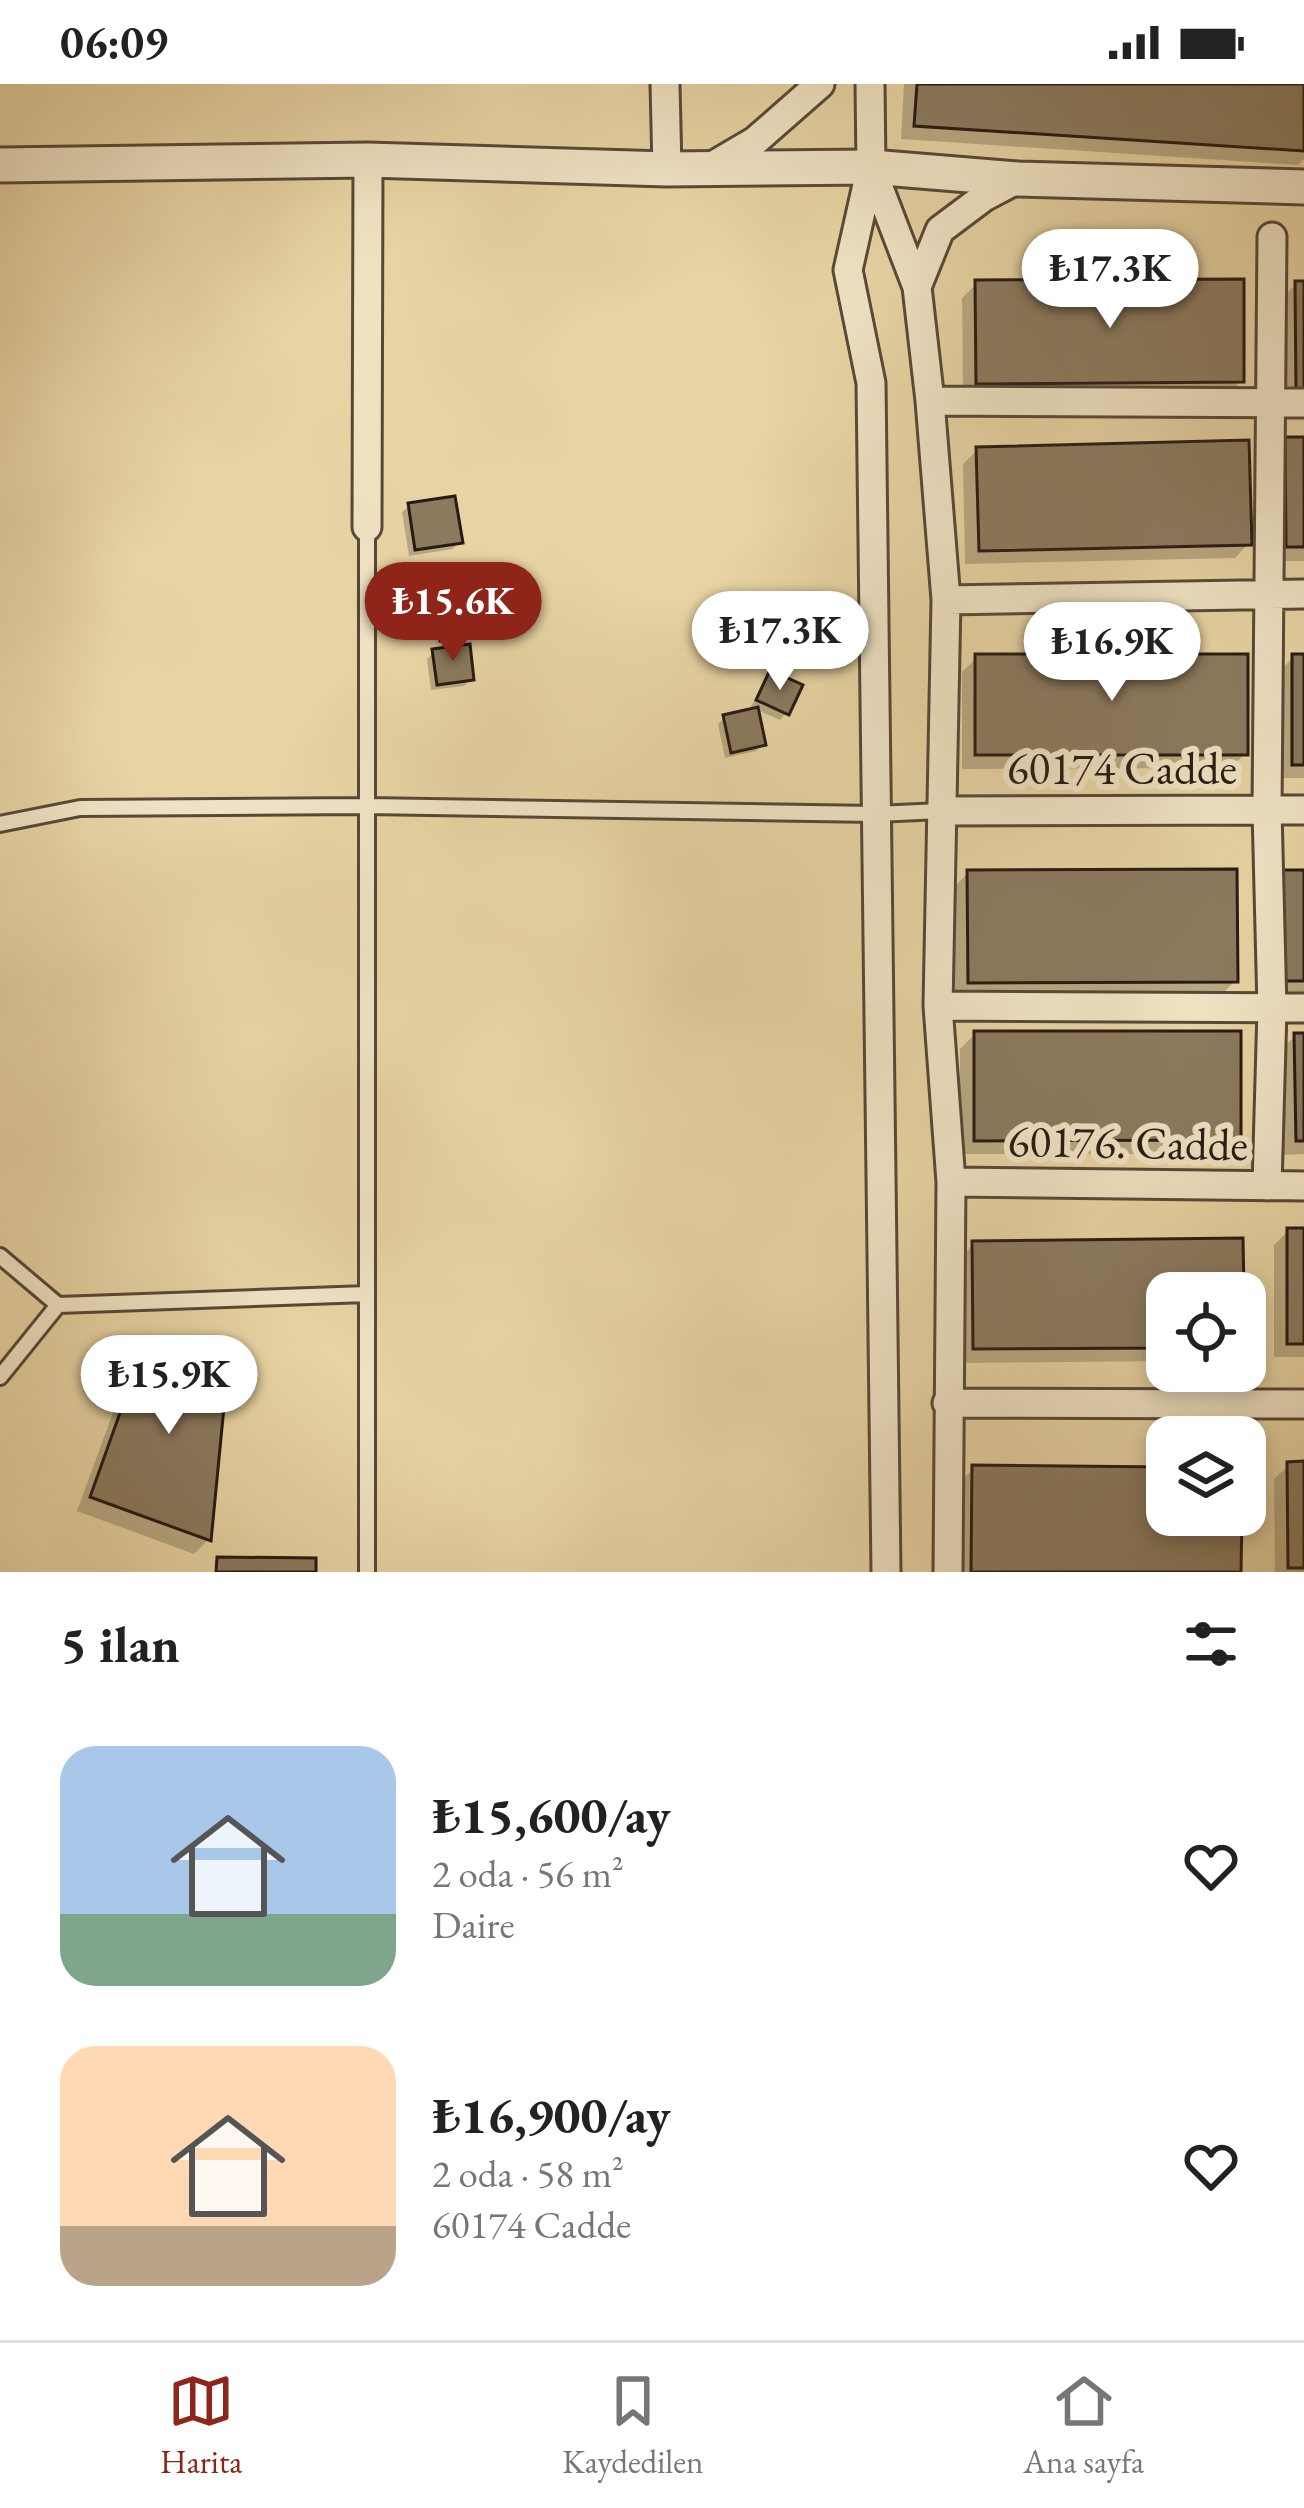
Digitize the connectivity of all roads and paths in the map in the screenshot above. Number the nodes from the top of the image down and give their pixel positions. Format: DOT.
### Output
graph roads {
  1 [pos="665,84"];
  2 [pos="820,84"];
  3 [pos="870,84"];
  4 [pos="368,160"];
  5 [pos="0,165"];
  6 [pos="872,167"];
  7 [pos="667,169"];
  8 [pos="707,169"];
  9 [pos="1018,179"];
  10 [pos="1304,187"];
  11 [pos="1271,237"];
  12 [pos="917,287"];
  13 [pos="930,401"];
  14 [pos="1271,403"];
  15 [pos="1304,403"];
  16 [pos="367,527"];
  17 [pos="1271,594"];
  18 [pos="1304,594"];
  19 [pos="946,600"];
  20 [pos="366,806"];
  21 [pos="1268,810"];
  22 [pos="1304,810"];
  23 [pos="940,811"];
  24 [pos="876,814"];
  25 [pos="0,824"];
  26 [pos="938,1006"];
  27 [pos="1304,1008"];
  28 [pos="1272,1009"];
  29 [pos="951,1182"];
  30 [pos="1268,1186"];
  31 [pos="1304,1186"];
  32 [pos="0,1256"];
  33 [pos="367,1294"];
  34 [pos="58,1305"];
  35 [pos="0,1377"];
  36 [pos="947,1403"];
  37 [pos="1304,1404"];
  38 [pos="367,1572"];
  39 [pos="886,1572"];
  40 [pos="948,1572"];
  1 -- 7 [label="street"];
  2 -- 8 [label="street"];
  3 -- 6 [label="street"];
  4 -- 5 [label="street"];
  4 -- 7 [label="street"];
  4 -- 16 [label="street"];
  6 -- 8 [label="street"];
  6 -- 9 [label="street"];
  6 -- 12 [label="street"];
  6 -- 24 [label="street"];
  7 -- 8 [label="street"];
  9 -- 10 [label="street"];
  9 -- 12 [label="street"];
  11 -- 14 [label="street"];
  12 -- 13 [label="street"];
  13 -- 14 [label="street"];
  13 -- 19 [label="street"];
  14 -- 15 [label="street"];
  14 -- 17 [label="street"];
  16 -- 20 [label="lane"];
  17 -- 18 [label="street"];
  17 -- 19 [label="street"];
  17 -- 21 [label="street"];
  19 -- 23 [label="street"];
  20 -- 24 [label="lane"];
  20 -- 25 [label="lane"];
  20 -- 33 [label="lane"];
  21 -- 22 [label="street, 60174 Cadde"];
  21 -- 23 [label="street, 60174 Cadde"];
  21 -- 28 [label="street"];
  23 -- 24 [label="lane"];
  23 -- 26 [label="street"];
  24 -- 39 [label="street"];
  26 -- 28 [label="street"];
  26 -- 29 [label="street"];
  27 -- 28 [label="street"];
  28 -- 30 [label="street"];
  29 -- 30 [label="street, 60176. Cadde"];
  29 -- 36 [label="street"];
  30 -- 31 [label="street, 60176. Cadde"];
  32 -- 34 [label="lane"];
  33 -- 34 [label="lane"];
  33 -- 38 [label="lane"];
  34 -- 35 [label="lane"];
  36 -- 37 [label="street"];
  36 -- 40 [label="street"];
}
